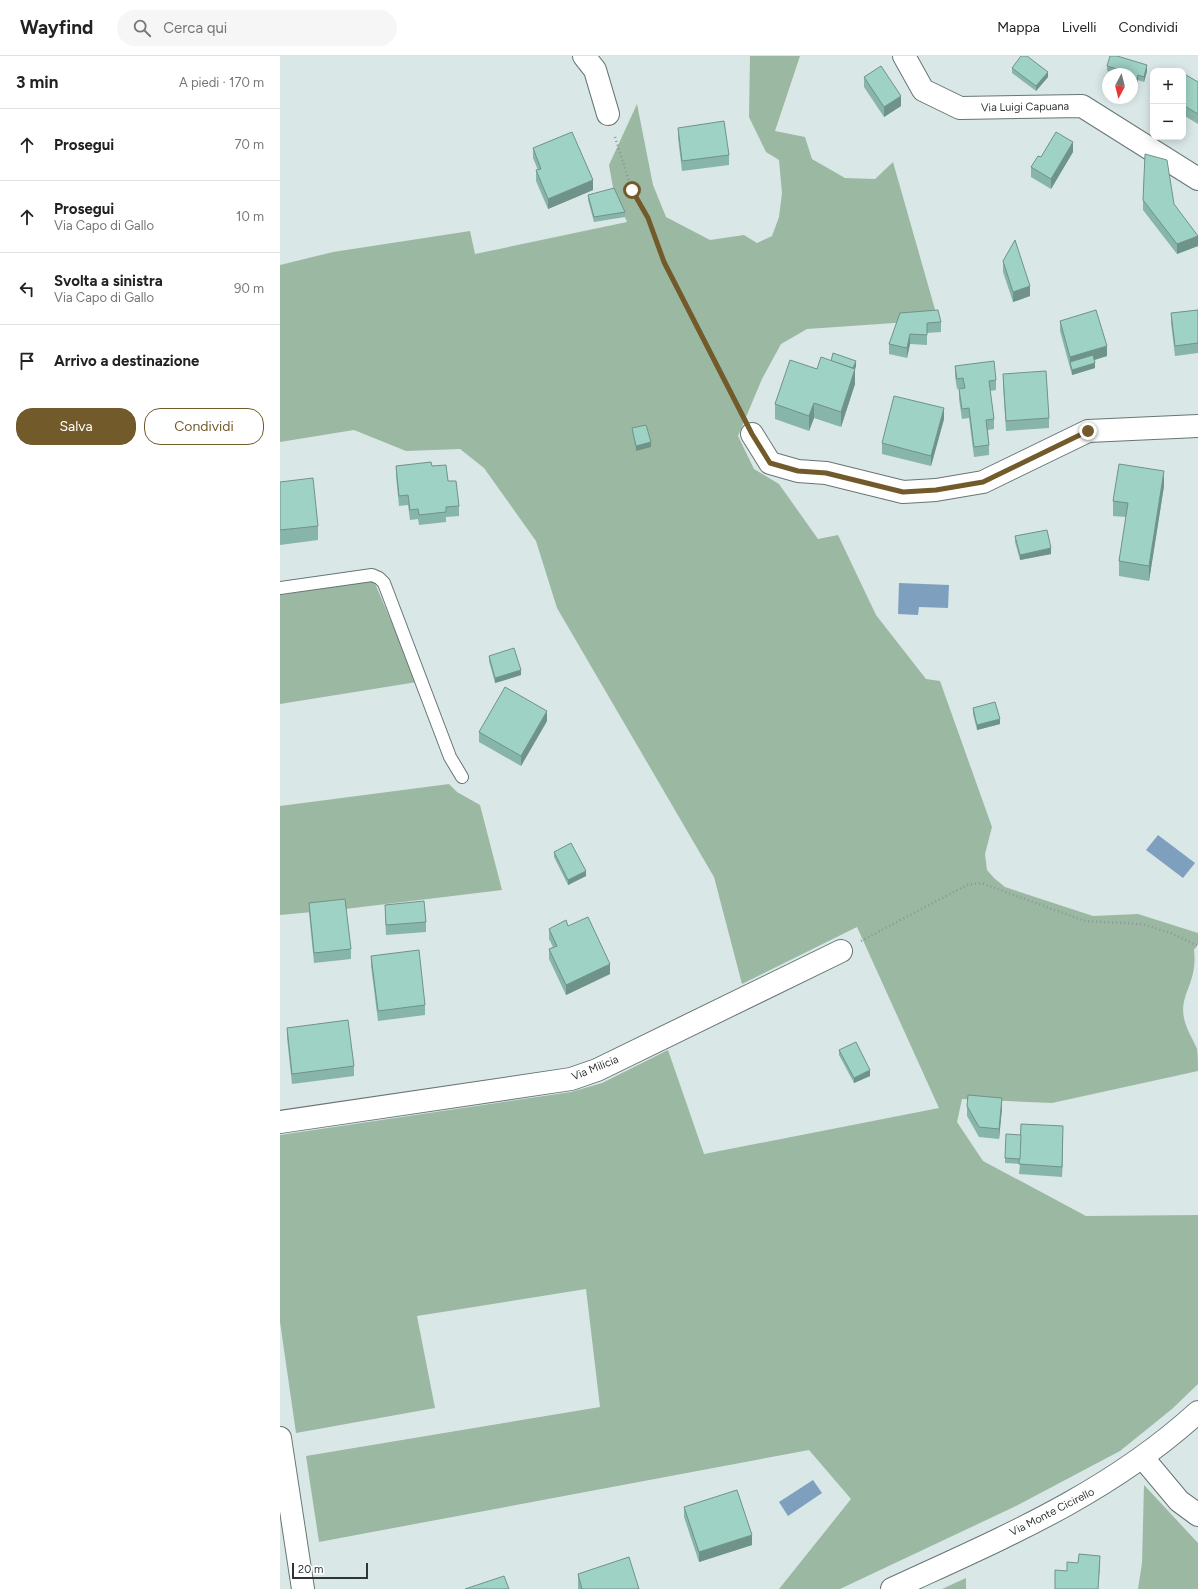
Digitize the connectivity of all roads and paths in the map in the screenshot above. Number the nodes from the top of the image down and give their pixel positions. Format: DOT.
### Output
graph roads {
  1 [pos="584,56"];
  2 [pos="904,56"];
  3 [pos="608,114"];
  4 [pos="1198,179"];
  5 [pos="1198,426"];
  6 [pos="752,434"];
  7 [pos="280,588"];
  8 [pos="462,777"];
  9 [pos="1198,946"];
  10 [pos="841,951"];
  11 [pos="280,1122"];
  12 [pos="1198,1412"];
  13 [pos="280,1438"];
  14 [pos="1143,1458"];
  15 [pos="1198,1515"];
  16 [pos="303,1589"];
  17 [pos="892,1589"];
  1 -- 3 [label="street"];
  2 -- 4 [label="street, Via Luigi Capuana"];
  3 -- 6 [label="path"];
  5 -- 6 [label="street"];
  7 -- 8 [label="lane"];
  9 -- 10 [label="path"];
  10 -- 11 [label="street, Via Milicia"];
  12 -- 14 [label="street, Via Monte Cicirello"];
  13 -- 16 [label="street"];
  14 -- 15 [label="street"];
  14 -- 17 [label="street, Via Monte Cicirello"];
}
